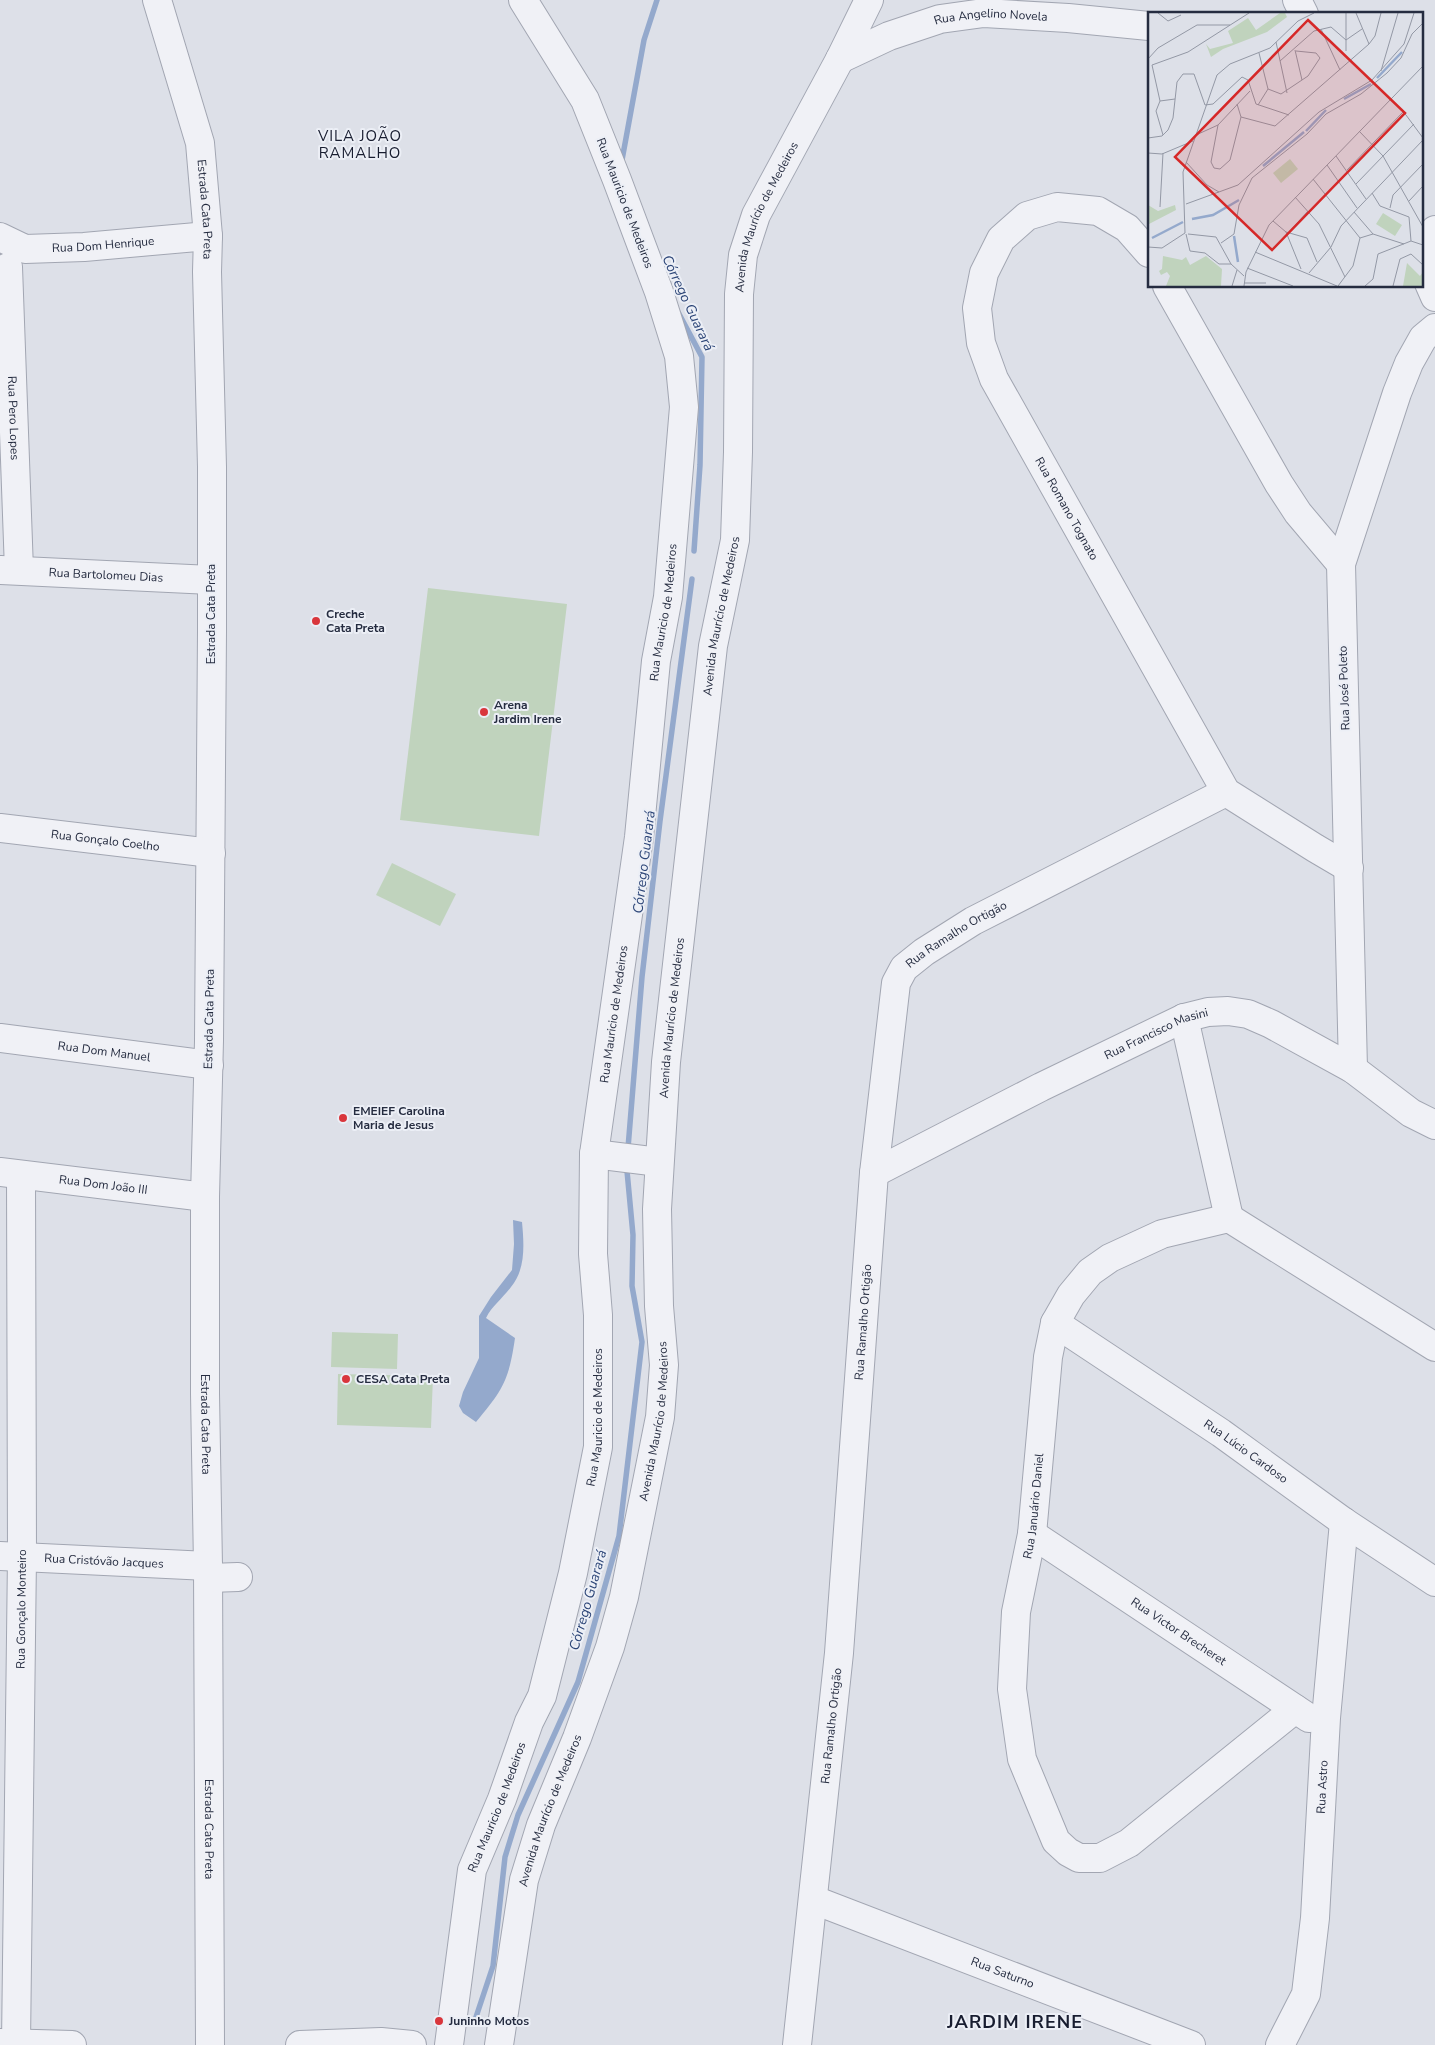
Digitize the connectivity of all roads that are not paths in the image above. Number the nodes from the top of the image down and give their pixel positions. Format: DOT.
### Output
graph roads {
  1 [pos="157,0"];
  2 [pos="523,0"];
  3 [pos="869,0"];
  4 [pos="1297,0"];
  5 [pos="1303,12"];
  6 [pos="1148,26"];
  7 [pos="840,59"];
  8 [pos="1435,230"];
  9 [pos="208,236"];
  10 [pos="0,237"];
  11 [pos="1148,252"];
  12 [pos="1422,259"];
  13 [pos="11,262"];
  14 [pos="1422,267"];
  15 [pos="1168,288"];
  16 [pos="1435,297"];
  17 [pos="1435,328"];
  18 [pos="1341,564"];
  19 [pos="9,570"];
  20 [pos="211,580"];
  21 [pos="1226,792"];
  22 [pos="0,828"];
  23 [pos="211,853"];
  24 [pos="1349,868"];
  25 [pos="1184,1018"];
  26 [pos="0,1038"];
  27 [pos="209,1065"];
  28 [pos="1352,1068"];
  29 [pos="1435,1125"];
  30 [pos="594,1154"];
  31 [pos="659,1162"];
  32 [pos="874,1173"];
  33 [pos="10,1174"];
  34 [pos="206,1197"];
  35 [pos="1229,1218"];
  36 [pos="1055,1324"];
  37 [pos="1435,1347"];
  38 [pos="1344,1522"];
  39 [pos="1032,1534"];
  40 [pos="11,1556"];
  41 [pos="209,1572"];
  42 [pos="238,1577"];
  43 [pos="1435,1582"];
  44 [pos="1295,1709"];
  45 [pos="1325,1729"];
  46 [pos="814,1900"];
  47 [pos="8,2044"];
  48 [pos="72,2045"];
  49 [pos="210,2045"];
  50 [pos="300,2045"];
  51 [pos="412,2045"];
  52 [pos="449,2045"];
  53 [pos="499,2045"];
  54 [pos="797,2045"];
  55 [pos="1192,2045"];
  56 [pos="1280,2045"];
  1 -- 9 [label="street, Estrada Cata Preta"];
  2 -- 30 [label="street, Rua Mauricio de Medeiros"];
  3 -- 7 [label="street, Avenida Maurício de Medeiros"];
  4 -- 5 [label="street"];
  6 -- 7 [label="street, Rua Angelino Novela"];
  7 -- 31 [label="street, Avenida Maurício de Medeiros"];
  8 -- 12 [label="street"];
  9 -- 13 [label="street, Rua Dom Henrique"];
  9 -- 20 [label="street, Estrada Cata Preta"];
  10 -- 13 [label="street, Rua Dom Henrique"];
  11 -- 21 [label="street, Rua Romano Tognato"];
  13 -- 19 [label="street, Rua Pero Lopes"];
  14 -- 16 [label="street"];
  15 -- 18 [label="street"];
  17 -- 18 [label="street, Rua José Poleto"];
  18 -- 24 [label="street, Rua José Poleto"];
  19 -- 20 [label="street, Rua Bartolomeu Dias"];
  20 -- 23 [label="street, Estrada Cata Preta"];
  21 -- 24 [label="street, Rua Romano Tognato"];
  21 -- 32 [label="street, Rua Ramalho Ortigão"];
  22 -- 23 [label="street, Rua Gonçalo Coelho"];
  23 -- 27 [label="street, Estrada Cata Preta"];
  24 -- 28 [label="street, Rua José Poleto"];
  25 -- 28 [label="street, Rua Francisco Masini"];
  25 -- 32 [label="street, Rua Francisco Masini"];
  25 -- 35 [label="street"];
  26 -- 27 [label="street, Rua Dom Manuel"];
  27 -- 34 [label="street, Estrada Cata Preta"];
  28 -- 29 [label="street, Rua Francisco Masini"];
  30 -- 31 [label="street"];
  30 -- 52 [label="street, Rua Mauricio de Medeiros"];
  31 -- 53 [label="street, Avenida Maurício de Medeiros"];
  32 -- 46 [label="street, Rua Ramalho Ortigão"];
  33 -- 34 [label="street, Rua Dom João III"];
  33 -- 40 [label="street, Rua Gonçalo Monteiro"];
  34 -- 41 [label="street, Estrada Cata Preta"];
  35 -- 36 [label="street, Rua Januário Daniel"];
  35 -- 37 [label="street"];
  36 -- 38 [label="street, Rua Lúcio Cardoso"];
  36 -- 39 [label="street, Rua Januário Daniel"];
  38 -- 43 [label="street, Rua Lúcio Cardoso"];
  38 -- 45 [label="street, Rua Astro"];
  39 -- 44 [label="street, Rua Victor Brecheret"];
  39 -- 44 [label="street, Rua Januário Daniel"];
  40 -- 41 [label="street, Rua Cristóvão Jacques"];
  40 -- 47 [label="street, Rua Gonçalo Monteiro"];
  41 -- 42 [label="street, Rua Cristóvão Jacques"];
  41 -- 49 [label="street, Estrada Cata Preta"];
  44 -- 45 [label="street, Rua Victor Brecheret"];
  45 -- 56 [label="street, Rua Astro"];
  46 -- 54 [label="street, Rua Ramalho Ortigão"];
  46 -- 55 [label="street, Rua Saturno"];
  47 -- 48 [label="street"];
  50 -- 51 [label="street"];
}
